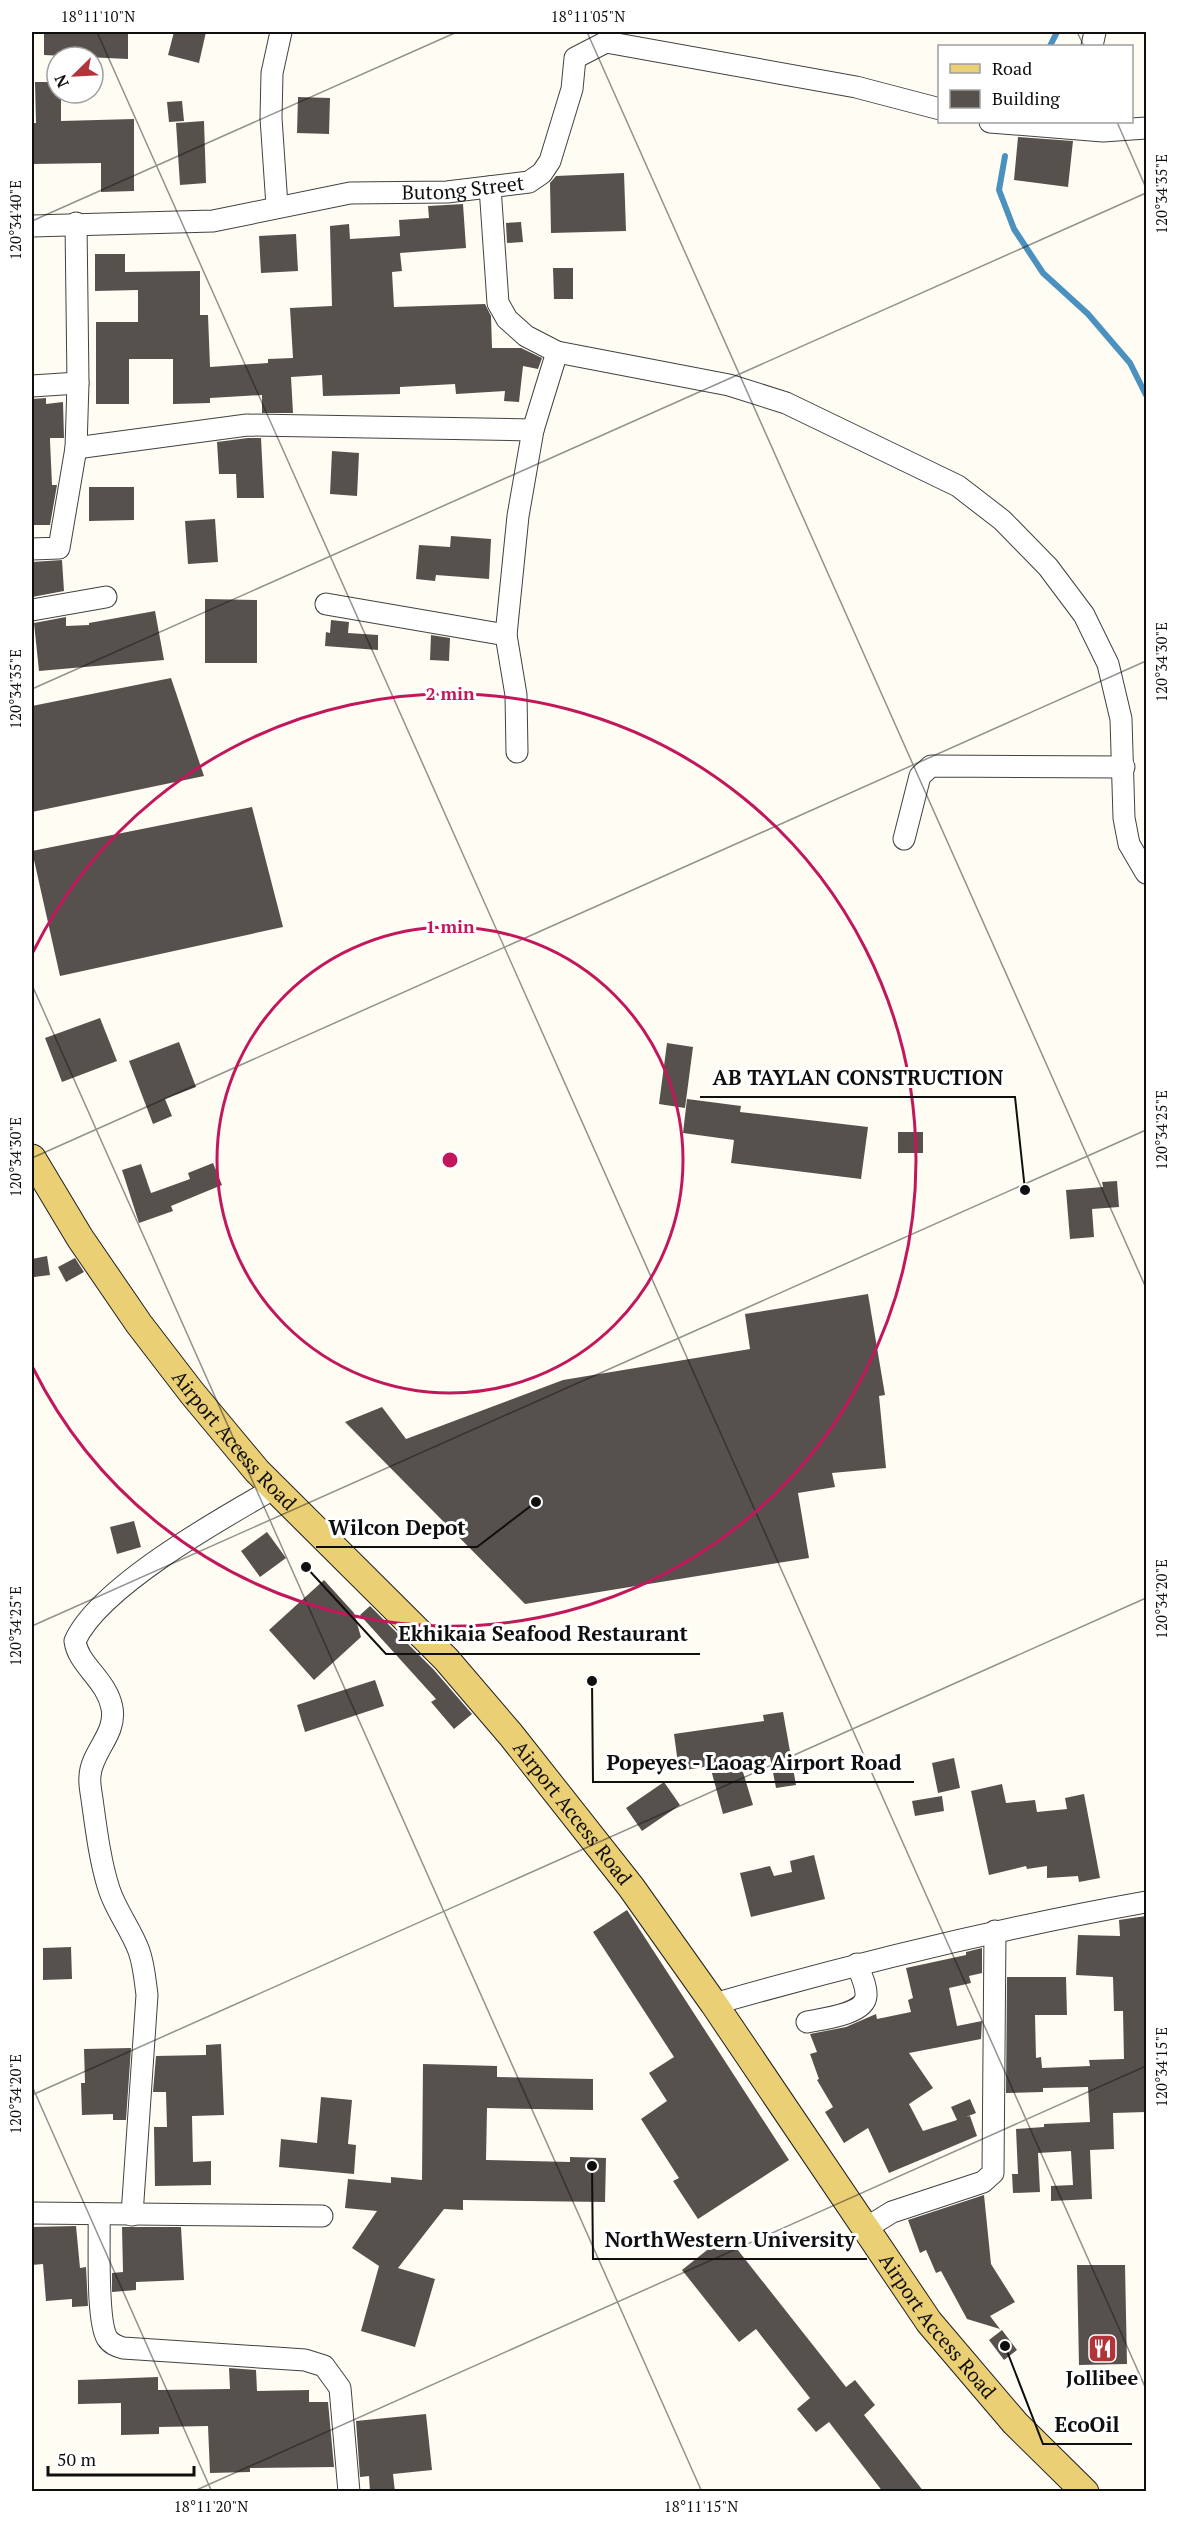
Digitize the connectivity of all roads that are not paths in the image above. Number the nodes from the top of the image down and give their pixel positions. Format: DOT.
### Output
graph roads {
  1 [pos="281,32"];
  2 [pos="938,109"];
  3 [pos="1018,123"];
  4 [pos="1102,126"];
  5 [pos="1146,128"];
  6 [pos="490,187"];
  7 [pos="277,206"];
  8 [pos="76,223"];
  9 [pos="32,226"];
  10 [pos="557,352"];
  11 [pos="78,383"];
  12 [pos="32,386"];
  13 [pos="533,430"];
  14 [pos="76,448"];
  15 [pos="32,549"];
  16 [pos="106,597"];
  17 [pos="326,604"];
  18 [pos="32,610"];
  19 [pos="506,635"];
  20 [pos="517,752"];
  21 [pos="1124,767"];
  22 [pos="904,839"];
  23 [pos="1146,873"];
  24 [pos="32,1158"];
  25 [pos="275,1488"];
  26 [pos="1146,1902"];
  27 [pos="995,1931"];
  28 [pos="857,1964"];
  29 [pos="714,2004"];
  30 [pos="807,2022"];
  31 [pos="32,2213"];
  32 [pos="99,2214"];
  33 [pos="132,2215"];
  34 [pos="322,2216"];
  35 [pos="866,2228"];
  36 [pos="349,2492"];
  37 [pos="1085,2492"];
  1 -- 7 [label="street"];
  2 -- 6 [label="street, Butong Street"];
  3 -- 4 [label="street"];
  4 -- 5 [label="street"];
  6 -- 7 [label="street, Butong Street"];
  6 -- 10 [label="street"];
  7 -- 8 [label="street, Butong Street"];
  8 -- 9 [label="street, Butong Street"];
  8 -- 11 [label="street"];
  10 -- 13 [label="street"];
  10 -- 21 [label="street"];
  11 -- 12 [label="street"];
  11 -- 14 [label="street"];
  13 -- 14 [label="street"];
  13 -- 19 [label="street"];
  14 -- 15 [label="street"];
  16 -- 18 [label="street"];
  17 -- 19 [label="street"];
  19 -- 20 [label="street"];
  21 -- 22 [label="street"];
  21 -- 23 [label="street"];
  24 -- 25 [label="main road, Airport Access Road"];
  25 -- 29 [label="main road, Airport Access Road"];
  25 -- 33 [label="street"];
  26 -- 27 [label="street"];
  27 -- 28 [label="street"];
  27 -- 35 [label="street"];
  28 -- 29 [label="street"];
  28 -- 30 [label="street"];
  29 -- 35 [label="main road, Airport Access Road"];
  31 -- 32 [label="street"];
  32 -- 33 [label="street"];
  32 -- 36 [label="street"];
  33 -- 34 [label="street"];
  35 -- 37 [label="main road, Airport Access Road"];
}
